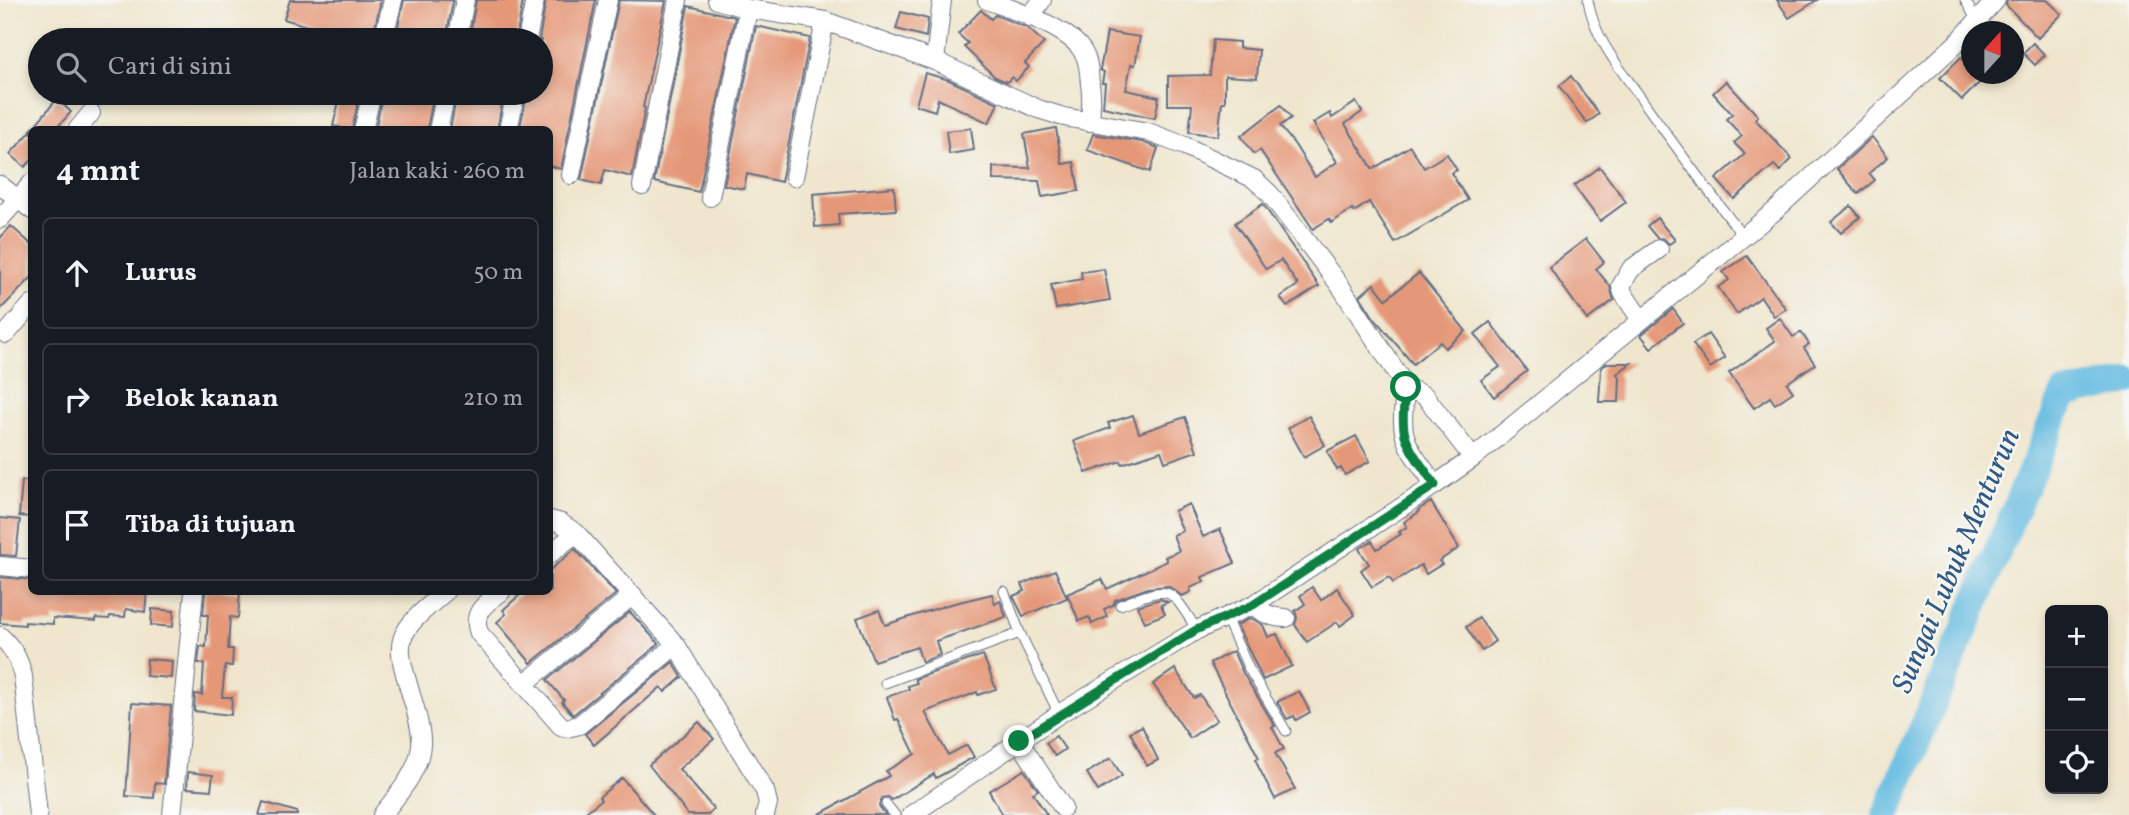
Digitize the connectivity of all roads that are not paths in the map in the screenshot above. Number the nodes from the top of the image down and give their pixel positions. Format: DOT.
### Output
graph roads {
  1 [pos="393,0"];
  2 [pos="465,0"];
  3 [pos="535,0"];
  4 [pos="608,0"];
  5 [pos="678,0"];
  6 [pos="716,0"];
  7 [pos="942,0"];
  8 [pos="987,0"];
  9 [pos="1042,0"];
  10 [pos="1588,0"];
  11 [pos="1965,0"];
  12 [pos="1996,0"];
  13 [pos="748,9"];
  14 [pos="1030,17"];
  15 [pos="825,21"];
  16 [pos="1977,21"];
  17 [pos="386,28"];
  18 [pos="459,28"];
  19 [pos="529,28"];
  20 [pos="1961,39"];
  21 [pos="936,61"];
  22 [pos="369,105"];
  23 [pos="443,105"];
  24 [pos="513,105"];
  25 [pos="91,113"];
  26 [pos="1089,122"];
  27 [pos="80,126"];
  28 [pos="364,126"];
  29 [pos="439,126"];
  30 [pos="509,126"];
  31 [pos="571,176"];
  32 [pos="794,177"];
  33 [pos="0,185"];
  34 [pos="642,186"];
  35 [pos="710,197"];
  36 [pos="25,205"];
  37 [pos="0,219"];
  38 [pos="1742,235"];
  39 [pos="1659,249"];
  40 [pos="28,309"];
  41 [pos="1641,320"];
  42 [pos="6,334"];
  43 [pos="1406,387"];
  44 [pos="1473,458"];
  45 [pos="1435,485"];
  46 [pos="553,521"];
  47 [pos="576,533"];
  48 [pos="553,552"];
  49 [pos="0,566"];
  50 [pos="28,569"];
  51 [pos="1004,591"];
  52 [pos="194,595"];
  53 [pos="440,595"];
  54 [pos="497,595"];
  55 [pos="633,595"];
  56 [pos="1120,605"];
  57 [pos="1253,605"];
  58 [pos="1226,618"];
  59 [pos="1286,618"];
  60 [pos="1196,630"];
  61 [pos="1020,633"];
  62 [pos="0,636"];
  63 [pos="676,645"];
  64 [pos="886,683"];
  65 [pos="524,684"];
  66 [pos="1059,714"];
  67 [pos="1286,731"];
  68 [pos="1019,741"];
  69 [pos="886,804"];
  70 [pos="1063,808"];
  71 [pos="38,815"];
  72 [pos="172,815"];
  73 [pos="382,815"];
  74 [pos="765,815"];
  75 [pos="895,815"];
  76 [pos="911,815"];
  1 -- 17 [label="street"];
  2 -- 18 [label="street"];
  3 -- 19 [label="street"];
  4 -- 31 [label="street"];
  5 -- 34 [label="street"];
  6 -- 13 [label="street"];
  7 -- 21 [label="street"];
  8 -- 14 [label="street"];
  9 -- 14 [label="street"];
  10 -- 38 [label="lane"];
  11 -- 16 [label="lane"];
  12 -- 16 [label="street"];
  13 -- 15 [label="street"];
  13 -- 35 [label="street"];
  14 -- 26 [label="street"];
  15 -- 21 [label="street"];
  15 -- 32 [label="street"];
  20 -- 38 [label="street"];
  21 -- 26 [label="street"];
  22 -- 28 [label="street"];
  23 -- 29 [label="street"];
  24 -- 30 [label="street"];
  25 -- 27 [label="street"];
  26 -- 43 [label="street"];
  33 -- 36 [label="street"];
  36 -- 37 [label="street"];
  38 -- 41 [label="street"];
  39 -- 41 [label="street"];
  40 -- 42 [label="street"];
  41 -- 44 [label="street"];
  43 -- 44 [label="street"];
  43 -- 45 [label="street"];
  44 -- 45 [label="street"];
  45 -- 57 [label="street"];
  46 -- 47 [label="street"];
  47 -- 48 [label="street"];
  47 -- 55 [label="street"];
  49 -- 50 [label="street"];
  51 -- 61 [label="lane"];
  52 -- 72 [label="street"];
  53 -- 73 [label="street"];
  54 -- 65 [label="street"];
  55 -- 63 [label="street"];
  55 -- 65 [label="street"];
  56 -- 60 [label="lane"];
  57 -- 58 [label="street"];
  57 -- 59 [label="street"];
  58 -- 60 [label="street"];
  58 -- 67 [label="lane"];
  60 -- 66 [label="street"];
  61 -- 64 [label="lane"];
  61 -- 66 [label="lane"];
  62 -- 71 [label="street"];
  63 -- 65 [label="street"];
  63 -- 74 [label="street"];
  66 -- 68 [label="street"];
  68 -- 70 [label="street"];
  68 -- 76 [label="street"];
  69 -- 75 [label="lane"];
}
